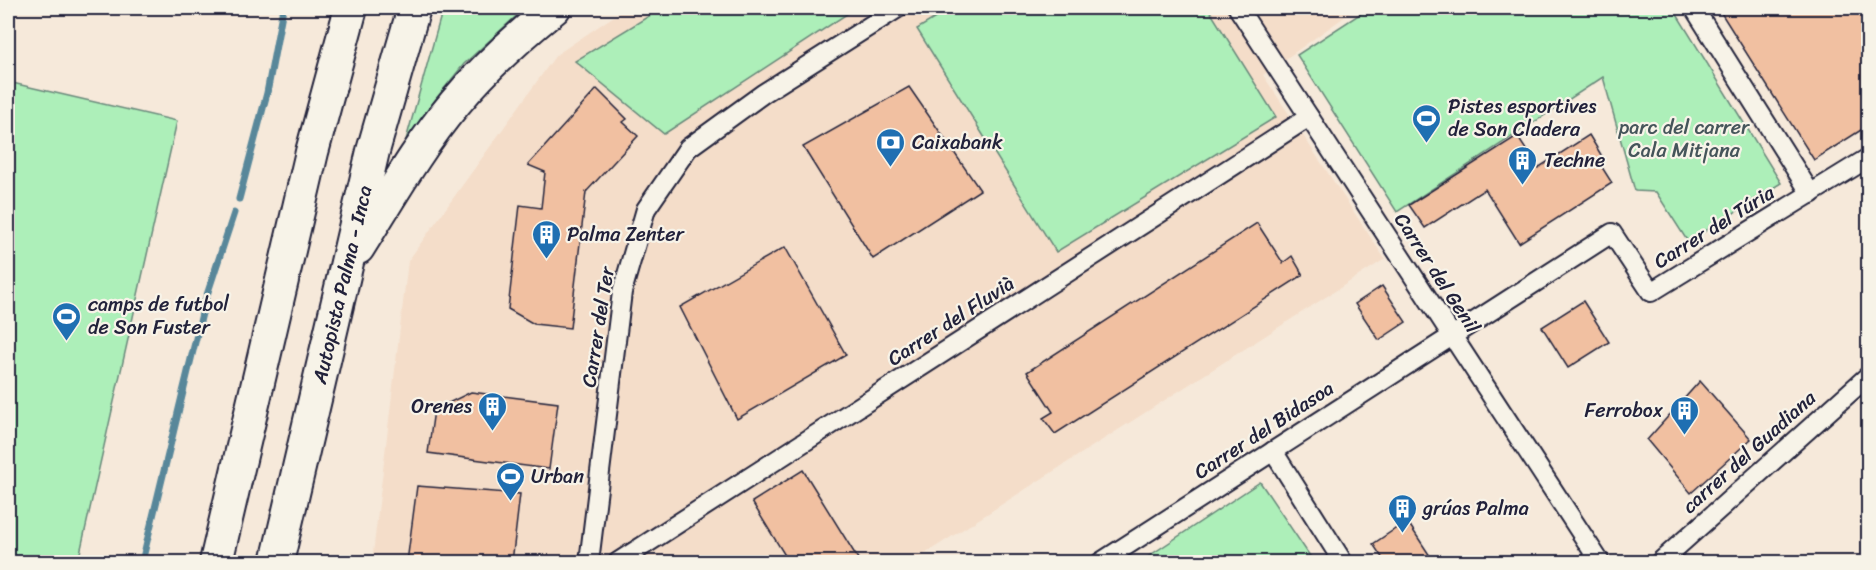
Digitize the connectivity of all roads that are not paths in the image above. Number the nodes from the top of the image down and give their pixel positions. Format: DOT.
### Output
graph roads {
  1 [pos="351,8"];
  2 [pos="414,8"];
  3 [pos="554,8"];
  4 [pos="898,8"];
  5 [pos="1238,8"];
  6 [pos="1694,8"];
  7 [pos="1309,117"];
  8 [pos="1869,158"];
  9 [pos="1811,194"];
  10 [pos="345,269"];
  11 [pos="1451,336"];
  12 [pos="1869,376"];
  13 [pos="1272,451"];
  14 [pos="216,562"];
  15 [pos="278,562"];
  16 [pos="589,562"];
  17 [pos="618,562"];
  18 [pos="1101,562"];
  19 [pos="1343,562"];
  20 [pos="1600,562"];
  21 [pos="1660,562"];
  1 -- 14 [label="highway"];
  2 -- 10 [label="highway, Autopista Palma - Inca"];
  3 -- 10 [label="highway"];
  4 -- 16 [label="street, Carrer del Ter"];
  5 -- 7 [label="street, Carrer del Genil"];
  6 -- 9 [label="street"];
  7 -- 11 [label="street, Carrer del Genil"];
  7 -- 17 [label="street, Carrer del Fluvià"];
  8 -- 9 [label="street, Carrer del Túria"];
  9 -- 11 [label="street, Carrer del Túria"];
  10 -- 15 [label="highway, Autopista Palma - Inca"];
  11 -- 13 [label="street, Carrer del Bidasoa"];
  11 -- 20 [label="street, Carrer del Genil"];
  12 -- 21 [label="street, carrer del Guadiana"];
  13 -- 18 [label="street, Carrer del Bidasoa"];
  13 -- 19 [label="street"];
}
